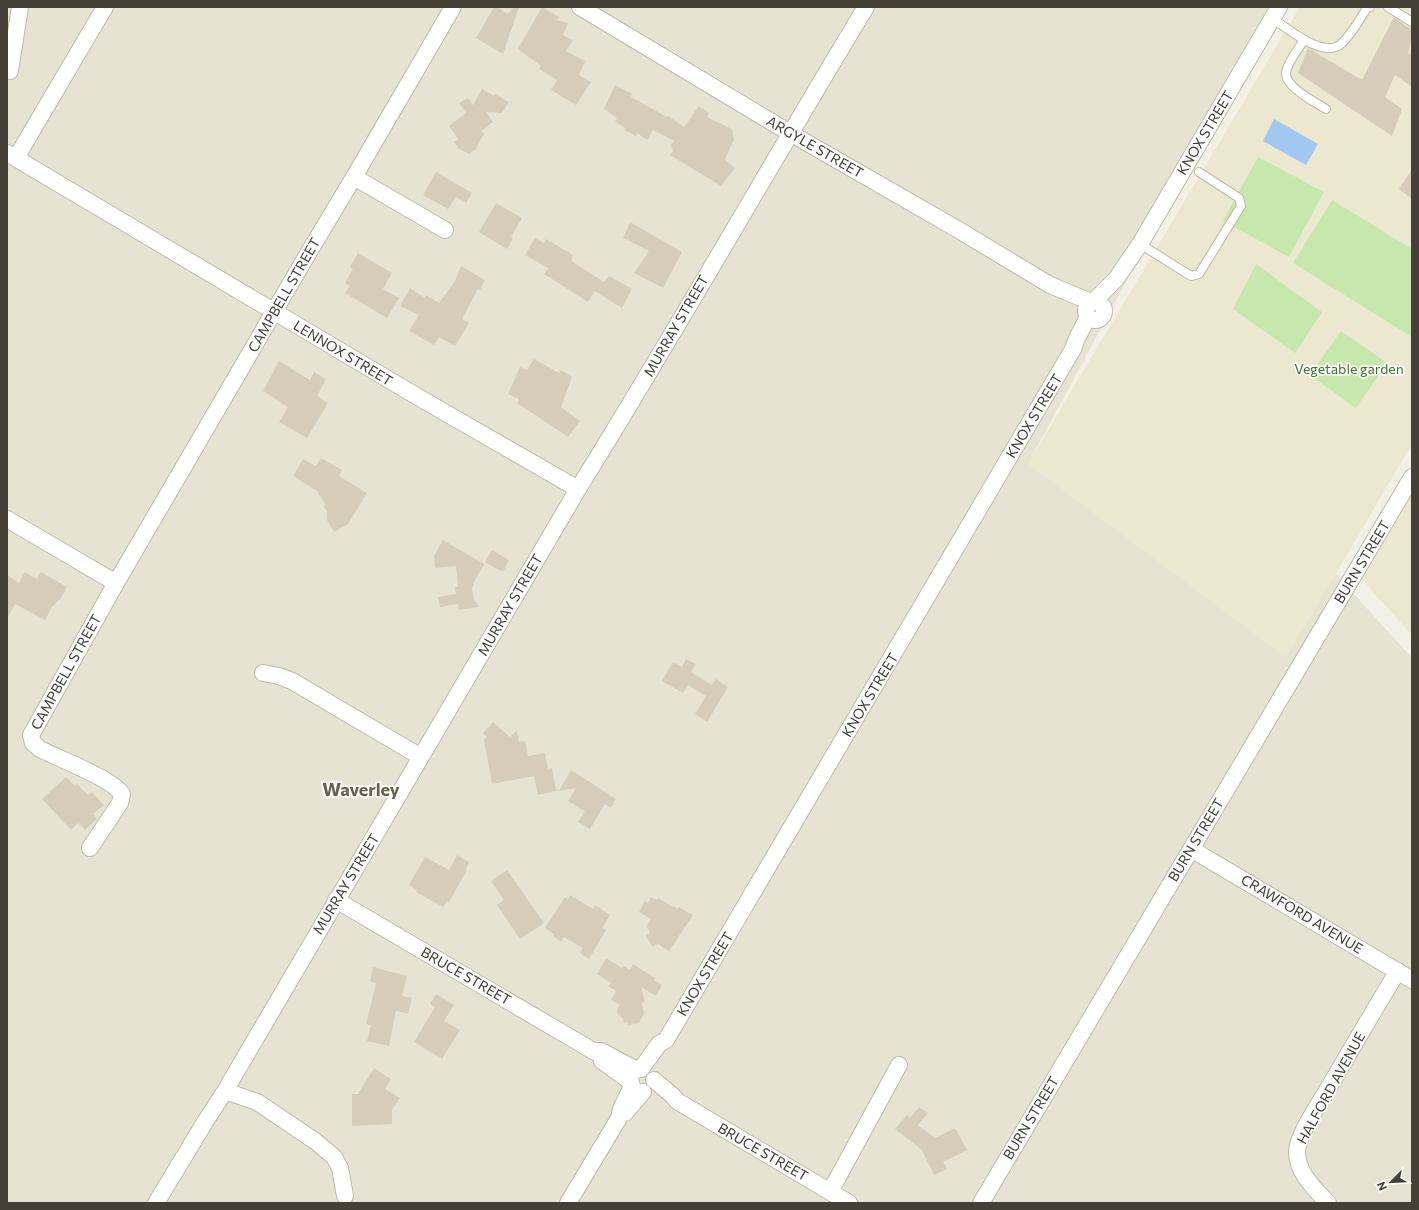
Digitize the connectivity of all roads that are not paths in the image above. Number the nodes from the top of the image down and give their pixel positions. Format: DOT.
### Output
graph roads {
  1 [pos="20,7"];
  2 [pos="105,7"];
  3 [pos="453,7"];
  4 [pos="580,7"];
  5 [pos="866,7"];
  6 [pos="1370,7"];
  7 [pos="1388,7"];
  8 [pos="1276,13"];
  9 [pos="1412,22"];
  10 [pos="1304,40"];
  11 [pos="10,71"];
  12 [pos="1326,109"];
  13 [pos="790,133"];
  14 [pos="12,155"];
  15 [pos="1199,172"];
  16 [pos="354,177"];
  17 [pos="445,230"];
  18 [pos="1140,244"];
  19 [pos="1093,311"];
  20 [pos="274,312"];
  21 [pos="1412,477"];
  22 [pos="578,489"];
  23 [pos="7,519"];
  24 [pos="116,582"];
  25 [pos="263,673"];
  26 [pos="421,757"];
  27 [pos="90,848"];
  28 [pos="1191,849"];
  29 [pos="336,900"];
  30 [pos="1398,971"];
  31 [pos="1412,980"];
  32 [pos="899,1065"];
  33 [pos="642,1080"];
  34 [pos="225,1091"];
  35 [pos="830,1192"];
  36 [pos="345,1196"];
  37 [pos="156,1203"];
  38 [pos="568,1203"];
  39 [pos="850,1203"];
  40 [pos="981,1203"];
  41 [pos="1328,1203"];
  1 -- 11 [label="street"];
  2 -- 14 [label="street"];
  3 -- 16 [label="street, CAMPBELL STREET"];
  4 -- 13 [label="street, ARGYLE STREET"];
  5 -- 13 [label="street, MURRAY STREET"];
  6 -- 10 [label="lane"];
  7 -- 9 [label="lane"];
  8 -- 10 [label="lane"];
  8 -- 18 [label="street, KNOX STREET"];
  10 -- 12 [label="lane"];
  13 -- 19 [label="street, ARGYLE STREET"];
  13 -- 22 [label="street, MURRAY STREET"];
  14 -- 20 [label="street, LENNOX STREET"];
  15 -- 18 [label="lane"];
  16 -- 17 [label="street"];
  16 -- 20 [label="street, CAMPBELL STREET"];
  18 -- 19 [label="street, KNOX STREET"];
  19 -- 33 [label="street, KNOX STREET"];
  20 -- 22 [label="street, LENNOX STREET"];
  20 -- 24 [label="street, CAMPBELL STREET"];
  21 -- 28 [label="street, BURN STREET"];
  22 -- 26 [label="street, MURRAY STREET"];
  23 -- 24 [label="street"];
  24 -- 27 [label="street, CAMPBELL STREET"];
  25 -- 26 [label="street"];
  26 -- 29 [label="street, MURRAY STREET"];
  28 -- 30 [label="street, CRAWFORD AVENUE"];
  28 -- 40 [label="street, BURN STREET"];
  29 -- 33 [label="street, BRUCE STREET"];
  29 -- 34 [label="street, MURRAY STREET"];
  30 -- 31 [label="street, CRAWFORD AVENUE"];
  30 -- 41 [label="street, HALFORD AVENUE"];
  32 -- 35 [label="street"];
  33 -- 35 [label="street, BRUCE STREET"];
  33 -- 38 [label="street, KNOX STREET"];
  34 -- 36 [label="street"];
  34 -- 37 [label="street, MURRAY STREET"];
  35 -- 39 [label="street, BRUCE STREET"];
}
